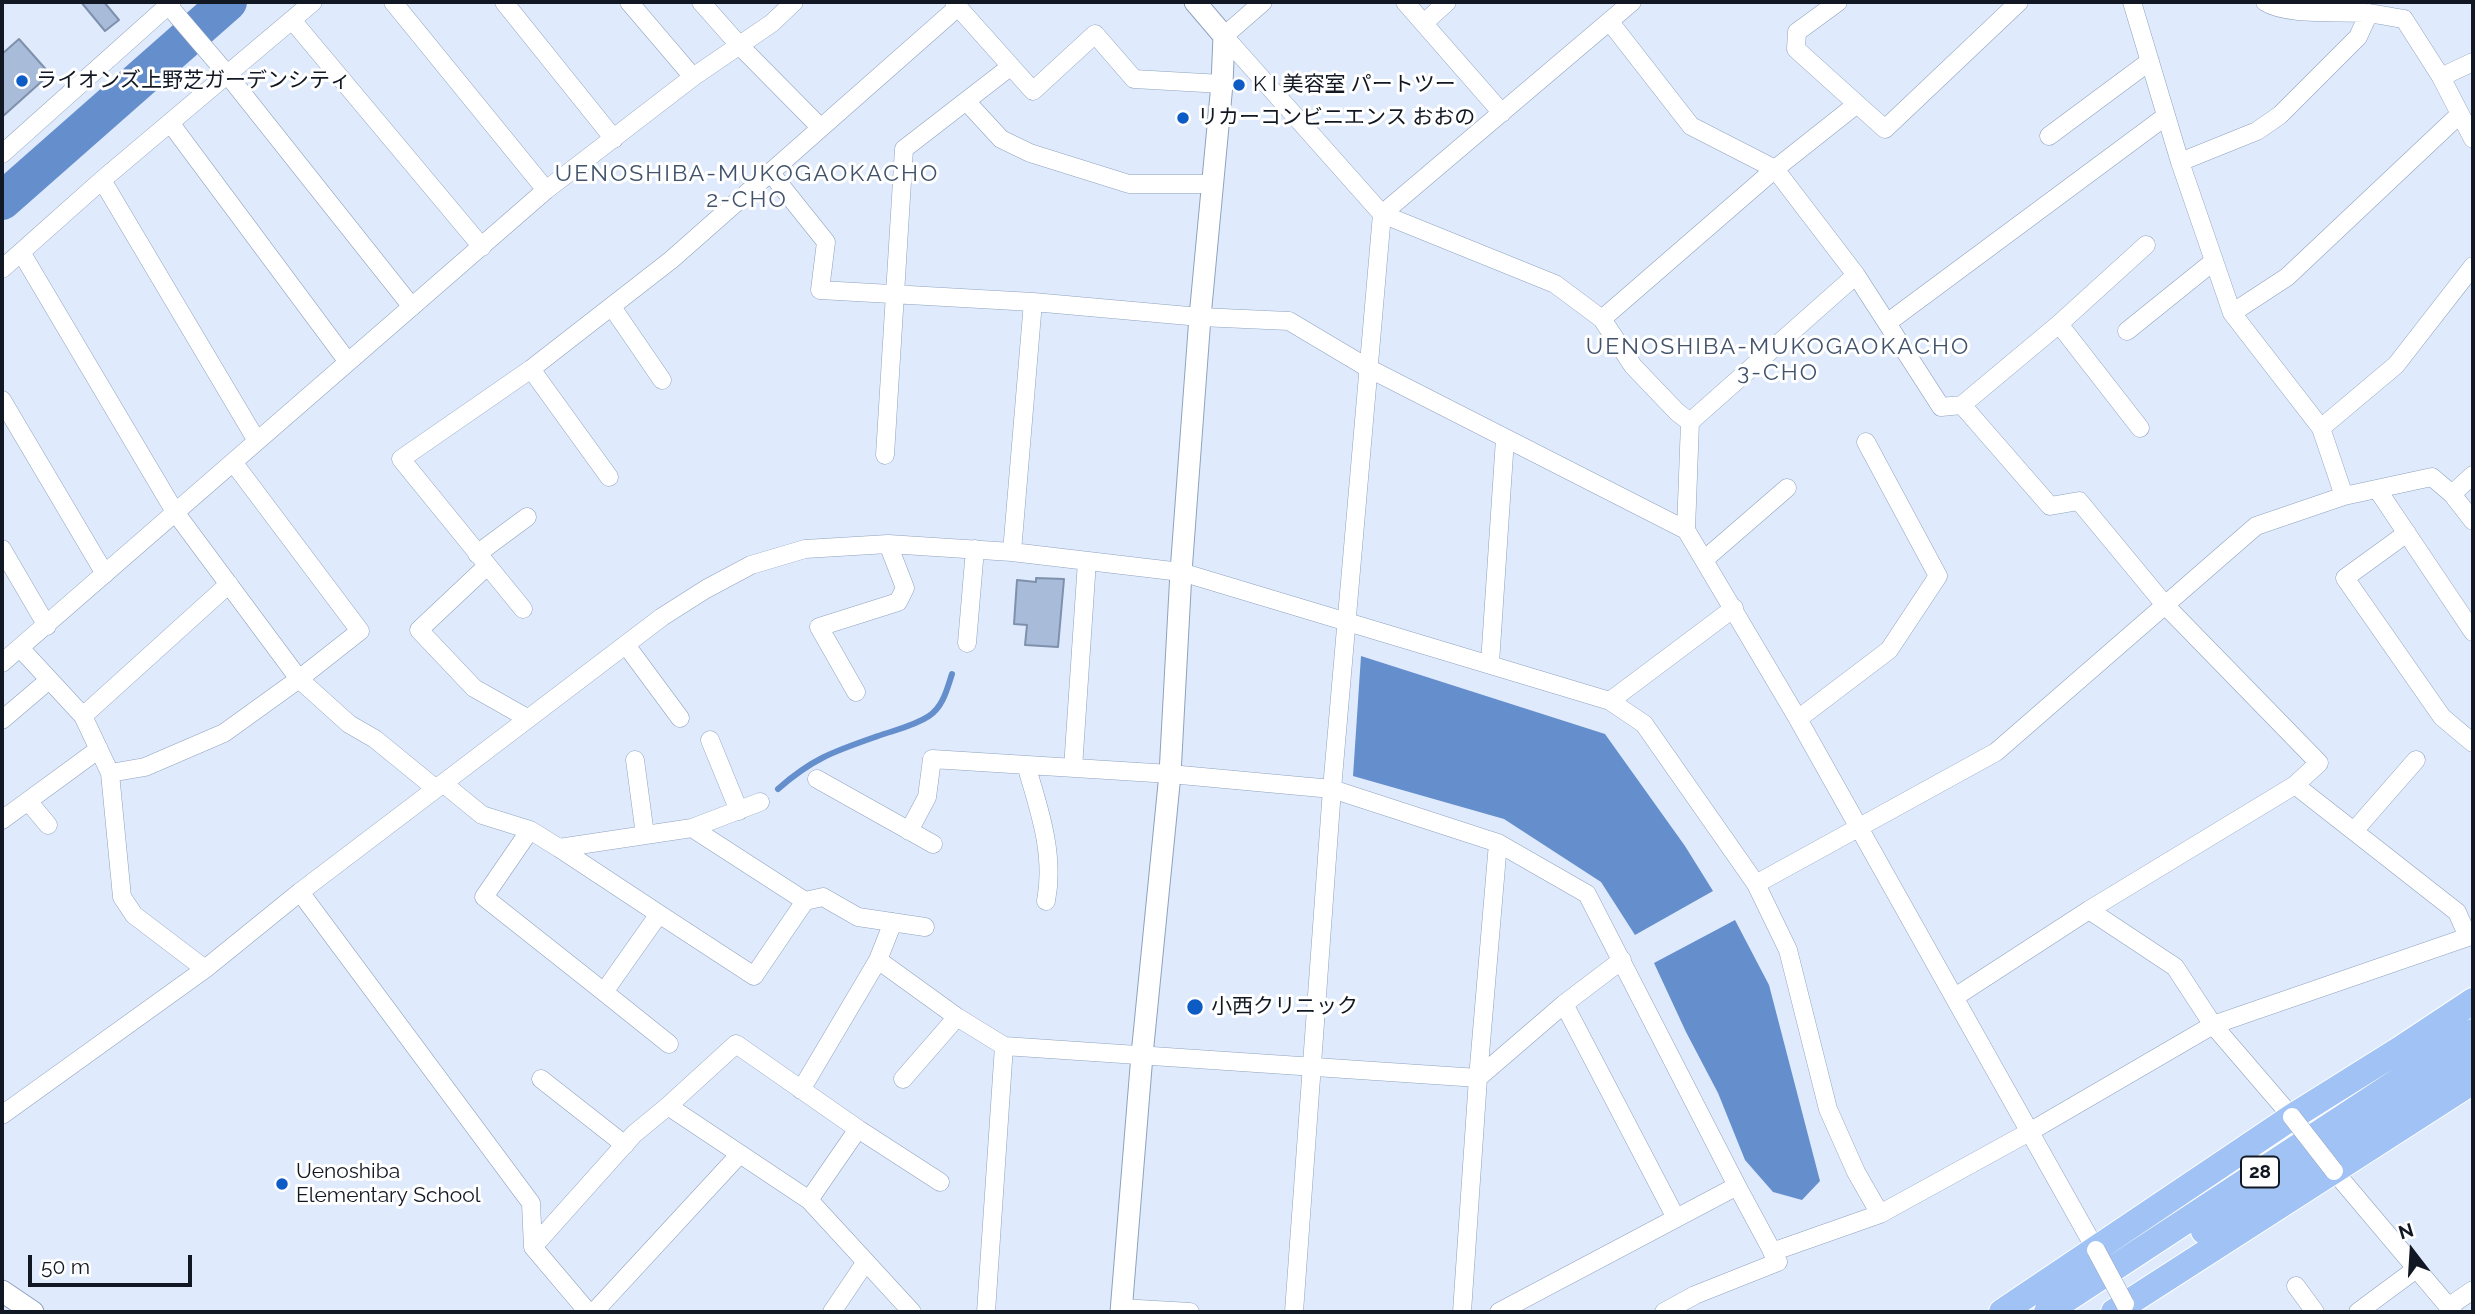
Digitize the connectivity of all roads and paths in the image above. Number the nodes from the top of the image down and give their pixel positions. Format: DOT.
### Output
graph roads {
  1 [pos="313,2"];
  2 [pos="393,2"];
  3 [pos="505,2"];
  4 [pos="629,2"];
  5 [pos="701,2"];
  6 [pos="794,2"];
  7 [pos="1195,2"];
  8 [pos="1262,2"];
  9 [pos="1405,2"];
  10 [pos="1447,2"];
  11 [pos="1632,2"];
  12 [pos="1838,2"];
  13 [pos="2019,2"];
  14 [pos="2132,2"];
  15 [pos="2265,2"];
  16 [pos="956,4"];
  17 [pos="171,6"];
  18 [pos="2369,13"];
  19 [pos="292,20"];
  20 [pos="1610,22"];
  21 [pos="1424,23"];
  22 [pos="1224,36"];
  23 [pos="739,45"];
  24 [pos="2150,61"];
  25 [pos="2473,62"];
  26 [pos="1010,67"];
  27 [pos="223,69"];
  28 [pos="2441,77"];
  29 [pos="693,78"];
  30 [pos="1222,84"];
  31 [pos="966,101"];
  32 [pos="1857,104"];
  33 [pos="1502,113"];
  34 [pos="2460,114"];
  35 [pos="2166,116"];
  36 [pos="171,124"];
  37 [pos="820,127"];
  38 [pos="2049,135"];
  39 [pos="614,139"];
  40 [pos="2473,139"];
  41 [pos="2,154"];
  42 [pos="2180,162"];
  43 [pos="1775,169"];
  44 [pos="770,172"];
  45 [pos="102,180"];
  46 [pos="1213,184"];
  47 [pos="546,190"];
  48 [pos="1382,214"];
  49 [pos="2146,245"];
  50 [pos="482,247"];
  51 [pos="22,252"];
  52 [pos="2214,261"];
  53 [pos="2473,266"];
  54 [pos="2,269"];
  55 [pos="1856,275"];
  56 [pos="895,294"];
  57 [pos="1033,302"];
  58 [pos="412,307"];
  59 [pos="612,307"];
  60 [pos="2232,313"];
  61 [pos="1200,317"];
  62 [pos="1602,319"];
  63 [pos="1887,323"];
  64 [pos="2059,324"];
  65 [pos="2127,331"];
  66 [pos="348,362"];
  67 [pos="1368,368"];
  68 [pos="531,369"];
  69 [pos="662,380"];
  70 [pos="2,400"];
  71 [pos="1962,405"];
  72 [pos="1690,422"];
  73 [pos="2140,428"];
  74 [pos="2321,428"];
  75 [pos="1505,439"];
  76 [pos="257,441"];
  77 [pos="1866,442"];
  78 [pos="885,454"];
  79 [pos="233,461"];
  80 [pos="2473,475"];
  81 [pos="608,477"];
  82 [pos="1787,488"];
  83 [pos="2377,489"];
  84 [pos="2452,494"];
  85 [pos="2344,496"];
  86 [pos="175,512"];
  87 [pos="527,517"];
  88 [pos="2473,522"];
  89 [pos="1686,530"];
  90 [pos="2407,533"];
  91 [pos="888,544"];
  92 [pos="2,549"];
  93 [pos="975,549"];
  94 [pos="1012,552"];
  95 [pos="1705,559"];
  96 [pos="482,560"];
  97 [pos="1087,561"];
  98 [pos="1181,572"];
  99 [pos="105,573"];
  100 [pos="229,584"];
  101 [pos="2165,605"];
  102 [pos="1734,608"];
  103 [pos="523,609"];
  104 [pos="1346,620"];
  105 [pos="47,626"];
  106 [pos="2473,632"];
  107 [pos="967,643"];
  108 [pos="626,645"];
  109 [pos="21,649"];
  110 [pos="2,663"];
  111 [pos="1490,663"];
  112 [pos="299,679"];
  113 [pos="49,680"];
  114 [pos="856,692"];
  115 [pos="1610,701"];
  116 [pos="83,716"];
  117 [pos="527,718"];
  118 [pos="680,718"];
  119 [pos="1798,719"];
  120 [pos="2,720"];
  121 [pos="710,740"];
  122 [pos="2473,743"];
  123 [pos="99,749"];
  124 [pos="635,760"];
  125 [pos="2416,760"];
  126 [pos="1026,765"];
  127 [pos="1073,768"];
  128 [pos="110,773"];
  129 [pos="1170,775"];
  130 [pos="817,779"];
  131 [pos="2295,785"];
  132 [pos="440,786"];
  133 [pos="1332,789"];
  134 [pos="28,801"];
  135 [pos="760,802"];
  136 [pos="739,811"];
  137 [pos="2,820"];
  138 [pos="48,825"];
  139 [pos="1859,827"];
  140 [pos="692,828"];
  141 [pos="530,830"];
  142 [pos="909,831"];
  143 [pos="2354,831"];
  144 [pos="645,835"];
  145 [pos="1498,843"];
  146 [pos="933,844"];
  147 [pos="559,848"];
  148 [pos="1756,884"];
  149 [pos="300,892"];
  150 [pos="804,901"];
  151 [pos="1045,901"];
  152 [pos="2089,911"];
  153 [pos="659,914"];
  154 [pos="893,922"];
  155 [pos="925,927"];
  156 [pos="878,960"];
  157 [pos="1622,960"];
  158 [pos="205,969"];
  159 [pos="604,992"];
  160 [pos="1955,997"];
  161 [pos="2473,1001"];
  162 [pos="1564,1004"];
  163 [pos="957,1017"];
  164 [pos="2213,1025"];
  165 [pos="2473,1032"];
  166 [pos="669,1044"];
  167 [pos="1004,1046"];
  168 [pos="1142,1055"];
  169 [pos="2473,1057"];
  170 [pos="1312,1068"];
  171 [pos="1478,1078"];
  172 [pos="541,1079"];
  173 [pos="903,1079"];
  174 [pos="2473,1081"];
  175 [pos="801,1090"];
  176 [pos="668,1106"];
  177 [pos="2,1115"];
  178 [pos="2292,1116"];
  179 [pos="858,1129"];
  180 [pos="2031,1131"];
  181 [pos="625,1144"];
  182 [pos="739,1155"];
  183 [pos="2334,1171"];
  184 [pos="940,1182"];
  185 [pos="1737,1186"];
  186 [pos="809,1200"];
  187 [pos="1880,1214"];
  188 [pos="1676,1218"];
  189 [pos="533,1247"];
  190 [pos="2096,1250"];
  191 [pos="1775,1257"];
  192 [pos="865,1263"];
  193 [pos="2416,1269"];
  194 [pos="2296,1286"];
  195 [pos="2473,1290"];
  196 [pos="2,1292"];
  197 [pos="1121,1310"];
  198 [pos="2123,1310"];
  199 [pos="2451,1310"];
  200 [pos="33,1312"];
  201 [pos="588,1312"];
  202 [pos="594,1312"];
  203 [pos="832,1312"];
  204 [pos="912,1312"];
  205 [pos="986,1312"];
  206 [pos="1190,1312"];
  207 [pos="1294,1312"];
  208 [pos="1462,1312"];
  209 [pos="1499,1312"];
  210 [pos="1664,1312"];
  211 [pos="2002,1312"];
  212 [pos="2047,1312"];
  213 [pos="2078,1312"];
  214 [pos="2315,1312"];
  215 [pos="2358,1312"];
  1 -- 19 [label="street"];
  2 -- 47 [label="street"];
  3 -- 39 [label="street"];
  4 -- 29 [label="street"];
  5 -- 23 [label="street"];
  6 -- 23 [label="street"];
  7 -- 22 [label="street"];
  8 -- 22 [label="street"];
  9 -- 21 [label="street"];
  10 -- 21 [label="street"];
  11 -- 20 [label="street"];
  12 -- 32 [label="street"];
  13 -- 32 [label="street"];
  14 -- 24 [label="street"];
  15 -- 18 [label="street"];
  16 -- 26 [label="street"];
  16 -- 37 [label="street"];
  17 -- 27 [label="street"];
  17 -- 41 [label="street"];
  18 -- 28 [label="street"];
  18 -- 42 [label="street"];
  19 -- 27 [label="street"];
  19 -- 50 [label="street"];
  20 -- 33 [label="street"];
  20 -- 43 [label="street"];
  21 -- 33 [label="street"];
  22 -- 30 [label="street"];
  22 -- 48 [label="street"];
  23 -- 29 [label="street"];
  23 -- 37 [label="street"];
  24 -- 35 [label="street"];
  24 -- 38 [label="street"];
  25 -- 28 [label="street"];
  26 -- 30 [label="street"];
  26 -- 31 [label="street"];
  27 -- 36 [label="street"];
  27 -- 58 [label="street"];
  28 -- 34 [label="street"];
  29 -- 39 [label="street"];
  30 -- 46 [label="street"];
  31 -- 46 [label="street"];
  31 -- 56 [label="street"];
  32 -- 43 [label="street"];
  33 -- 48 [label="street"];
  34 -- 40 [label="street"];
  34 -- 60 [label="street"];
  35 -- 42 [label="street"];
  35 -- 63 [label="street"];
  36 -- 45 [label="street"];
  36 -- 66 [label="street"];
  37 -- 44 [label="street"];
  39 -- 47 [label="street"];
  42 -- 52 [label="street"];
  43 -- 55 [label="street"];
  43 -- 62 [label="street"];
  44 -- 56 [label="street"];
  44 -- 59 [label="street"];
  45 -- 51 [label="street"];
  45 -- 76 [label="street"];
  46 -- 61 [label="street"];
  47 -- 50 [label="street"];
  48 -- 62 [label="street"];
  48 -- 67 [label="street"];
  49 -- 64 [label="street"];
  50 -- 58 [label="street"];
  51 -- 54 [label="street"];
  51 -- 86 [label="street"];
  52 -- 60 [label="street"];
  52 -- 65 [label="street"];
  53 -- 74 [label="street"];
  55 -- 63 [label="street"];
  55 -- 72 [label="street"];
  56 -- 57 [label="street"];
  56 -- 78 [label="street"];
  57 -- 61 [label="street"];
  57 -- 94 [label="street"];
  58 -- 66 [label="street"];
  59 -- 68 [label="street"];
  59 -- 69 [label="street"];
  60 -- 74 [label="street"];
  61 -- 67 [label="street"];
  61 -- 98 [label="street"];
  62 -- 72 [label="street"];
  63 -- 71 [label="street"];
  64 -- 71 [label="street"];
  64 -- 73 [label="street"];
  66 -- 76 [label="street"];
  67 -- 75 [label="street"];
  67 -- 104 [label="street"];
  68 -- 81 [label="street"];
  68 -- 96 [label="street"];
  70 -- 99 [label="street"];
  71 -- 101 [label="street"];
  72 -- 89 [label="street"];
  74 -- 85 [label="street"];
  75 -- 89 [label="street"];
  75 -- 111 [label="street"];
  76 -- 79 [label="street"];
  77 -- 119 [label="street"];
  79 -- 86 [label="street"];
  79 -- 112 [label="street"];
  80 -- 84 [label="street"];
  82 -- 95 [label="street"];
  83 -- 84 [label="street"];
  83 -- 85 [label="street"];
  83 -- 90 [label="street"];
  84 -- 88 [label="street"];
  85 -- 101 [label="street"];
  86 -- 99 [label="street"];
  86 -- 100 [label="street"];
  87 -- 96 [label="street"];
  89 -- 95 [label="street"];
  90 -- 106 [label="street"];
  90 -- 122 [label="street"];
  91 -- 93 [label="street"];
  91 -- 108 [label="street"];
  91 -- 114 [label="street"];
  92 -- 105 [label="street"];
  93 -- 94 [label="street"];
  93 -- 107 [label="street"];
  94 -- 97 [label="street"];
  95 -- 102 [label="street"];
  96 -- 103 [label="street"];
  96 -- 117 [label="street"];
  97 -- 98 [label="street"];
  97 -- 127 [label="street"];
  98 -- 104 [label="street"];
  98 -- 129 [label="street"];
  99 -- 105 [label="street"];
  100 -- 112 [label="street"];
  100 -- 116 [label="street"];
  101 -- 131 [label="street"];
  101 -- 139 [label="street"];
  102 -- 115 [label="street"];
  102 -- 119 [label="street"];
  104 -- 111 [label="street"];
  104 -- 133 [label="street"];
  105 -- 109 [label="street"];
  108 -- 117 [label="street"];
  108 -- 118 [label="street"];
  109 -- 110 [label="street"];
  109 -- 113 [label="street"];
  111 -- 115 [label="street"];
  112 -- 128 [label="street"];
  112 -- 132 [label="street"];
  113 -- 116 [label="street"];
  113 -- 120 [label="street"];
  115 -- 148 [label="street"];
  116 -- 123 [label="street"];
  117 -- 132 [label="street"];
  119 -- 139 [label="street"];
  121 -- 136 [label="street"];
  123 -- 128 [label="street"];
  123 -- 134 [label="street"];
  124 -- 144 [label="street"];
  125 -- 143 [label="street"];
  126 -- 127 [label="street"];
  126 -- 142 [label="street"];
  126 -- 151 [label="street"];
  127 -- 129 [label="street"];
  128 -- 158 [label="street"];
  129 -- 133 [label="street"];
  129 -- 168 [label="street"];
  130 -- 142 [label="street"];
  131 -- 143 [label="street"];
  131 -- 152 [label="street"];
  132 -- 141 [label="street"];
  132 -- 149 [label="street"];
  133 -- 145 [label="street"];
  133 -- 170 [label="street"];
  134 -- 137 [label="street"];
  134 -- 138 [label="street"];
  135 -- 136 [label="street"];
  136 -- 140 [label="street"];
  139 -- 148 [label="street"];
  139 -- 160 [label="street"];
  140 -- 144 [label="street"];
  140 -- 150 [label="street"];
  141 -- 147 [label="street"];
  141 -- 159 [label="street"];
  142 -- 146 [label="street"];
  143 -- 164 [label="street"];
  144 -- 147 [label="street"];
  145 -- 157 [label="street"];
  145 -- 171 [label="street"];
  147 -- 153 [label="street"];
  148 -- 187 [label="street"];
  149 -- 158 [label="street"];
  149 -- 189 [label="street"];
  150 -- 153 [label="street"];
  150 -- 154 [label="street"];
  152 -- 160 [label="street"];
  152 -- 164 [label="street"];
  153 -- 159 [label="street"];
  154 -- 155 [label="street"];
  154 -- 156 [label="street"];
  156 -- 163 [label="street"];
  156 -- 175 [label="street"];
  157 -- 162 [label="street"];
  157 -- 185 [label="street"];
  158 -- 177 [label="street"];
  159 -- 166 [label="street"];
  160 -- 180 [label="street"];
  161 -- 178 [label="main road"];
  162 -- 171 [label="street"];
  162 -- 188 [label="street"];
  163 -- 167 [label="street"];
  163 -- 173 [label="street"];
  164 -- 178 [label="street"];
  164 -- 180 [label="street"];
  165 -- 212 [label="main road, 28"];
  167 -- 168 [label="street"];
  167 -- 205 [label="street"];
  168 -- 170 [label="street"];
  168 -- 197 [label="street"];
  169 -- 213 [label="main road, 28"];
  170 -- 171 [label="street"];
  170 -- 207 [label="street"];
  171 -- 208 [label="street"];
  172 -- 181 [label="street"];
  174 -- 183 [label="main road"];
  175 -- 176 [label="street"];
  175 -- 179 [label="street"];
  176 -- 181 [label="street"];
  176 -- 182 [label="street"];
  178 -- 183 [label="street, bridge"];
  178 -- 190 [label="main road"];
  179 -- 184 [label="street"];
  179 -- 186 [label="street"];
  180 -- 187 [label="street"];
  180 -- 190 [label="street"];
  181 -- 189 [label="street"];
  182 -- 186 [label="street"];
  182 -- 202 [label="street"];
  183 -- 193 [label="street"];
  183 -- 198 [label="main road"];
  185 -- 188 [label="street"];
  185 -- 191 [label="street"];
  186 -- 192 [label="street"];
  187 -- 191 [label="street"];
  188 -- 209 [label="street"];
  189 -- 201 [label="street"];
  190 -- 198 [label="street, bridge"];
  190 -- 211 [label="main road"];
  191 -- 210 [label="street"];
  192 -- 203 [label="street"];
  192 -- 204 [label="street"];
  193 -- 199 [label="street"];
  193 -- 215 [label="street"];
  194 -- 214 [label="street"];
  195 -- 199 [label="street"];
  196 -- 200 [label="street"];
  197 -- 206 [label="street"];
}
